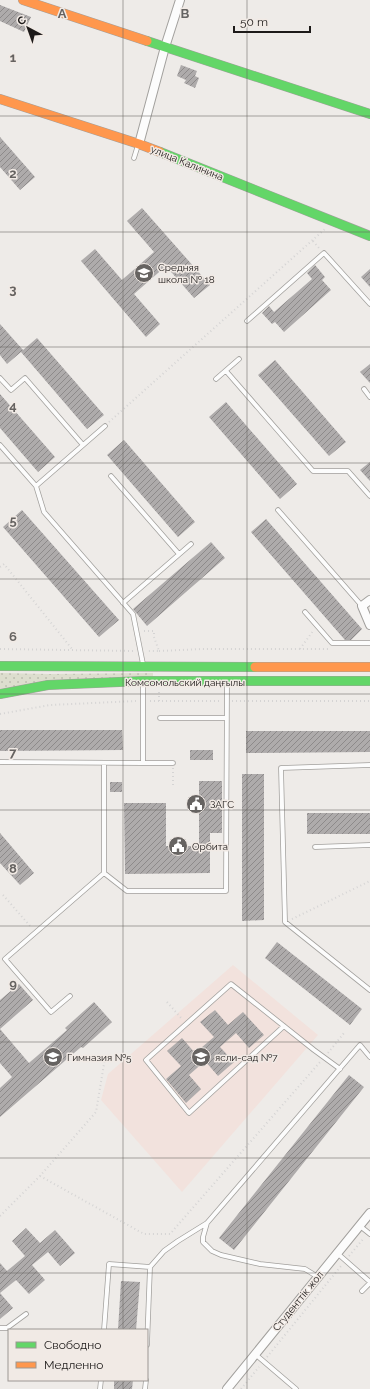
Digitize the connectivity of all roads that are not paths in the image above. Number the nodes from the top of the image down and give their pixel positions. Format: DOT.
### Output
graph roads {
  1 [pos="23,0"];
  2 [pos="180,0"];
  3 [pos="165,47"];
  4 [pos="0,99"];
  5 [pos="370,114"];
  6 [pos="139,144"];
  7 [pos="134,158"];
  8 [pos="370,236"];
  9 [pos="370,304"];
  10 [pos="247,321"];
  11 [pos="239,359"];
  12 [pos="226,370"];
  13 [pos="0,378"];
  14 [pos="216,379"];
  15 [pos="364,389"];
  16 [pos="370,396"];
  17 [pos="105,426"];
  18 [pos="83,445"];
  19 [pos="0,446"];
  20 [pos="111,476"];
  21 [pos="36,486"];
  22 [pos="370,496"];
  23 [pos="278,510"];
  24 [pos="191,544"];
  25 [pos="179,554"];
  26 [pos="370,600"];
  27 [pos="123,603"];
  28 [pos="362,606"];
  29 [pos="305,612"];
  30 [pos="370,625"];
  31 [pos="370,643"];
  32 [pos="0,666"];
  33 [pos="143,666"];
  34 [pos="370,667"];
  35 [pos="143,681"];
  36 [pos="227,681"];
  37 [pos="370,681"];
  38 [pos="0,694"];
  39 [pos="160,718"];
  40 [pos="226,718"];
  41 [pos="0,762"];
  42 [pos="104,763"];
  43 [pos="143,763"];
  44 [pos="173,763"];
  45 [pos="370,765"];
  46 [pos="370,845"];
  47 [pos="315,847"];
  48 [pos="104,873"];
  49 [pos="370,990"];
  50 [pos="70,996"];
  51 [pos="284,1026"];
  52 [pos="370,1058"];
  53 [pos="340,1069"];
  54 [pos="370,1213"];
  55 [pos="207,1223"];
  56 [pos="360,1226"];
  57 [pos="369,1233"];
  58 [pos="337,1253"];
  59 [pos="150,1267"];
  60 [pos="318,1277"];
  61 [pos="370,1282"];
  62 [pos="362,1291"];
  63 [pos="26,1314"];
  64 [pos="0,1328"];
  65 [pos="104,1329"];
  66 [pos="148,1329"];
  67 [pos="255,1354"];
  68 [pos="227,1389"];
  69 [pos="296,1389"];
  1 -- 3 [label="street"];
  2 -- 3 [label="street"];
  3 -- 5 [label="street"];
  3 -- 6 [label="street"];
  4 -- 6 [label="street, улица Калинина"];
  6 -- 7 [label="lane"];
  6 -- 8 [label="street, улица Калинина"];
  9 -- 10 [label="lane"];
  11 -- 12 [label="lane"];
  12 -- 14 [label="lane"];
  12 -- 22 [label="lane"];
  13 -- 18 [label="lane"];
  15 -- 16 [label="lane"];
  17 -- 18 [label="lane"];
  18 -- 21 [label="lane"];
  19 -- 21 [label="lane"];
  20 -- 25 [label="lane"];
  21 -- 27 [label="lane"];
  23 -- 28 [label="lane"];
  24 -- 25 [label="lane"];
  25 -- 27 [label="lane"];
  26 -- 28 [label="street"];
  27 -- 33 [label="lane"];
  28 -- 30 [label="street"];
  29 -- 31 [label="lane"];
  32 -- 33 [label="street, Комсомольский даңғылы"];
  33 -- 34 [label="street, Комсомольский даңғылы"];
  35 -- 36 [label="street, Комсомольский даңғылы"];
  35 -- 38 [label="street, Комсомольский даңғылы"];
  35 -- 43 [label="lane"];
  36 -- 37 [label="street, Комсомольский даңғылы"];
  36 -- 40 [label="lane"];
  39 -- 40 [label="lane"];
  40 -- 48 [label="lane"];
  41 -- 42 [label="lane"];
  42 -- 43 [label="lane"];
  42 -- 48 [label="lane"];
  43 -- 44 [label="lane"];
  45 -- 49 [label="lane"];
  46 -- 47 [label="lane"];
  48 -- 50 [label="lane"];
  51 -- 51 [label="lane"];
  51 -- 53 [label="lane"];
  52 -- 53 [label="lane"];
  53 -- 55 [label="lane"];
  54 -- 56 [label="street, Студенттік жол"];
  55 -- 59 [label="lane"];
  55 -- 60 [label="lane"];
  56 -- 57 [label="lane"];
  56 -- 58 [label="street, Студенттік жол"];
  58 -- 60 [label="street, Студенттік жол"];
  58 -- 61 [label="lane"];
  59 -- 65 [label="lane"];
  59 -- 66 [label="lane"];
  60 -- 67 [label="street, Студенттік жол"];
  61 -- 62 [label="lane"];
  63 -- 64 [label="lane"];
  67 -- 68 [label="street, Студенттік жол"];
  67 -- 69 [label="lane"];
}
